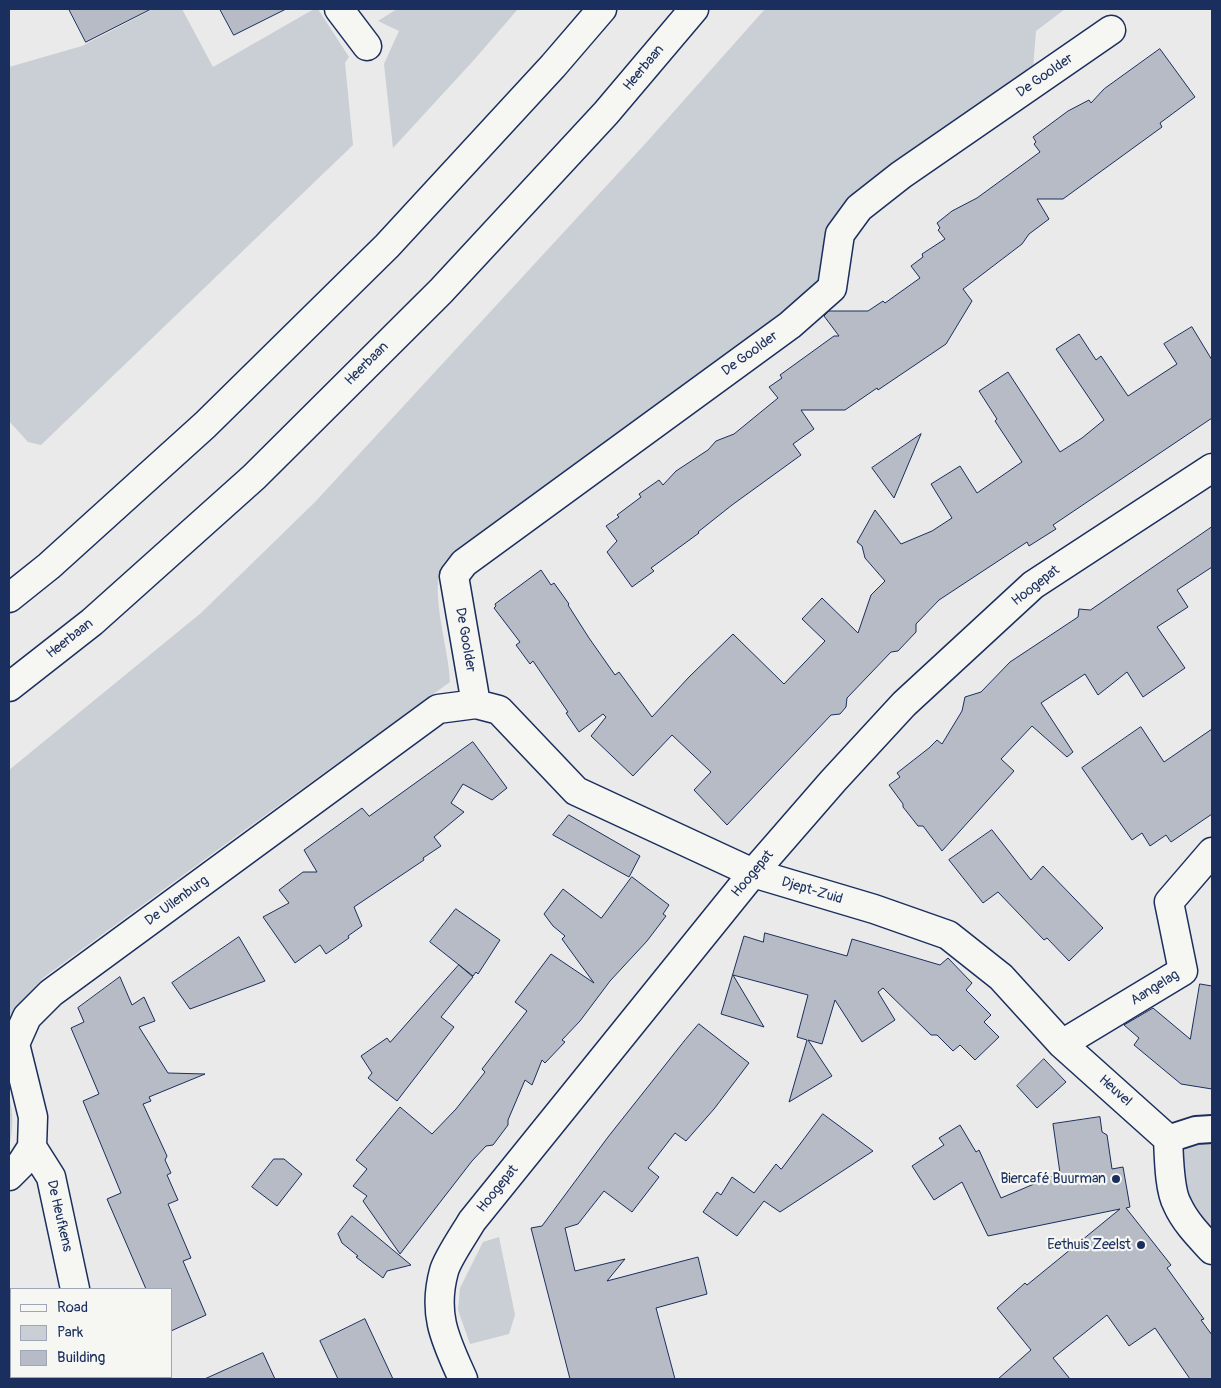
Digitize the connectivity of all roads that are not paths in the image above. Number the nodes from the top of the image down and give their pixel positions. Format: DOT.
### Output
graph roads {
  1 [pos="339,9"];
  2 [pos="602,9"];
  3 [pos="694,9"];
  4 [pos="1111,30"];
  5 [pos="367,46"];
  6 [pos="1212,468"];
  7 [pos="9,598"];
  8 [pos="9,687"];
  9 [pos="476,704"];
  10 [pos="1212,852"];
  11 [pos="753,873"];
  12 [pos="1062,1044"];
  13 [pos="1212,1129"];
  14 [pos="1168,1139"];
  15 [pos="32,1147"];
  16 [pos="9,1176"];
  17 [pos="1212,1250"];
  18 [pos="76,1288"];
  19 [pos="462,1379"];
  1 -- 5 [label="street"];
  2 -- 7 [label="street"];
  3 -- 8 [label="street, Heerbaan"];
  4 -- 9 [label="street, De Goolder"];
  6 -- 11 [label="street, Hoogepat"];
  9 -- 11 [label="street, Djept-Zuid"];
  9 -- 15 [label="street, De Uilenburg"];
  10 -- 12 [label="street, Aangelag"];
  11 -- 12 [label="street, Djept-Zuid"];
  11 -- 19 [label="street, Hoogepat"];
  12 -- 14 [label="street, Heuvel"];
  13 -- 14 [label="street"];
  14 -- 17 [label="street"];
  15 -- 16 [label="street"];
  15 -- 18 [label="street, De Heufkens"];
}
